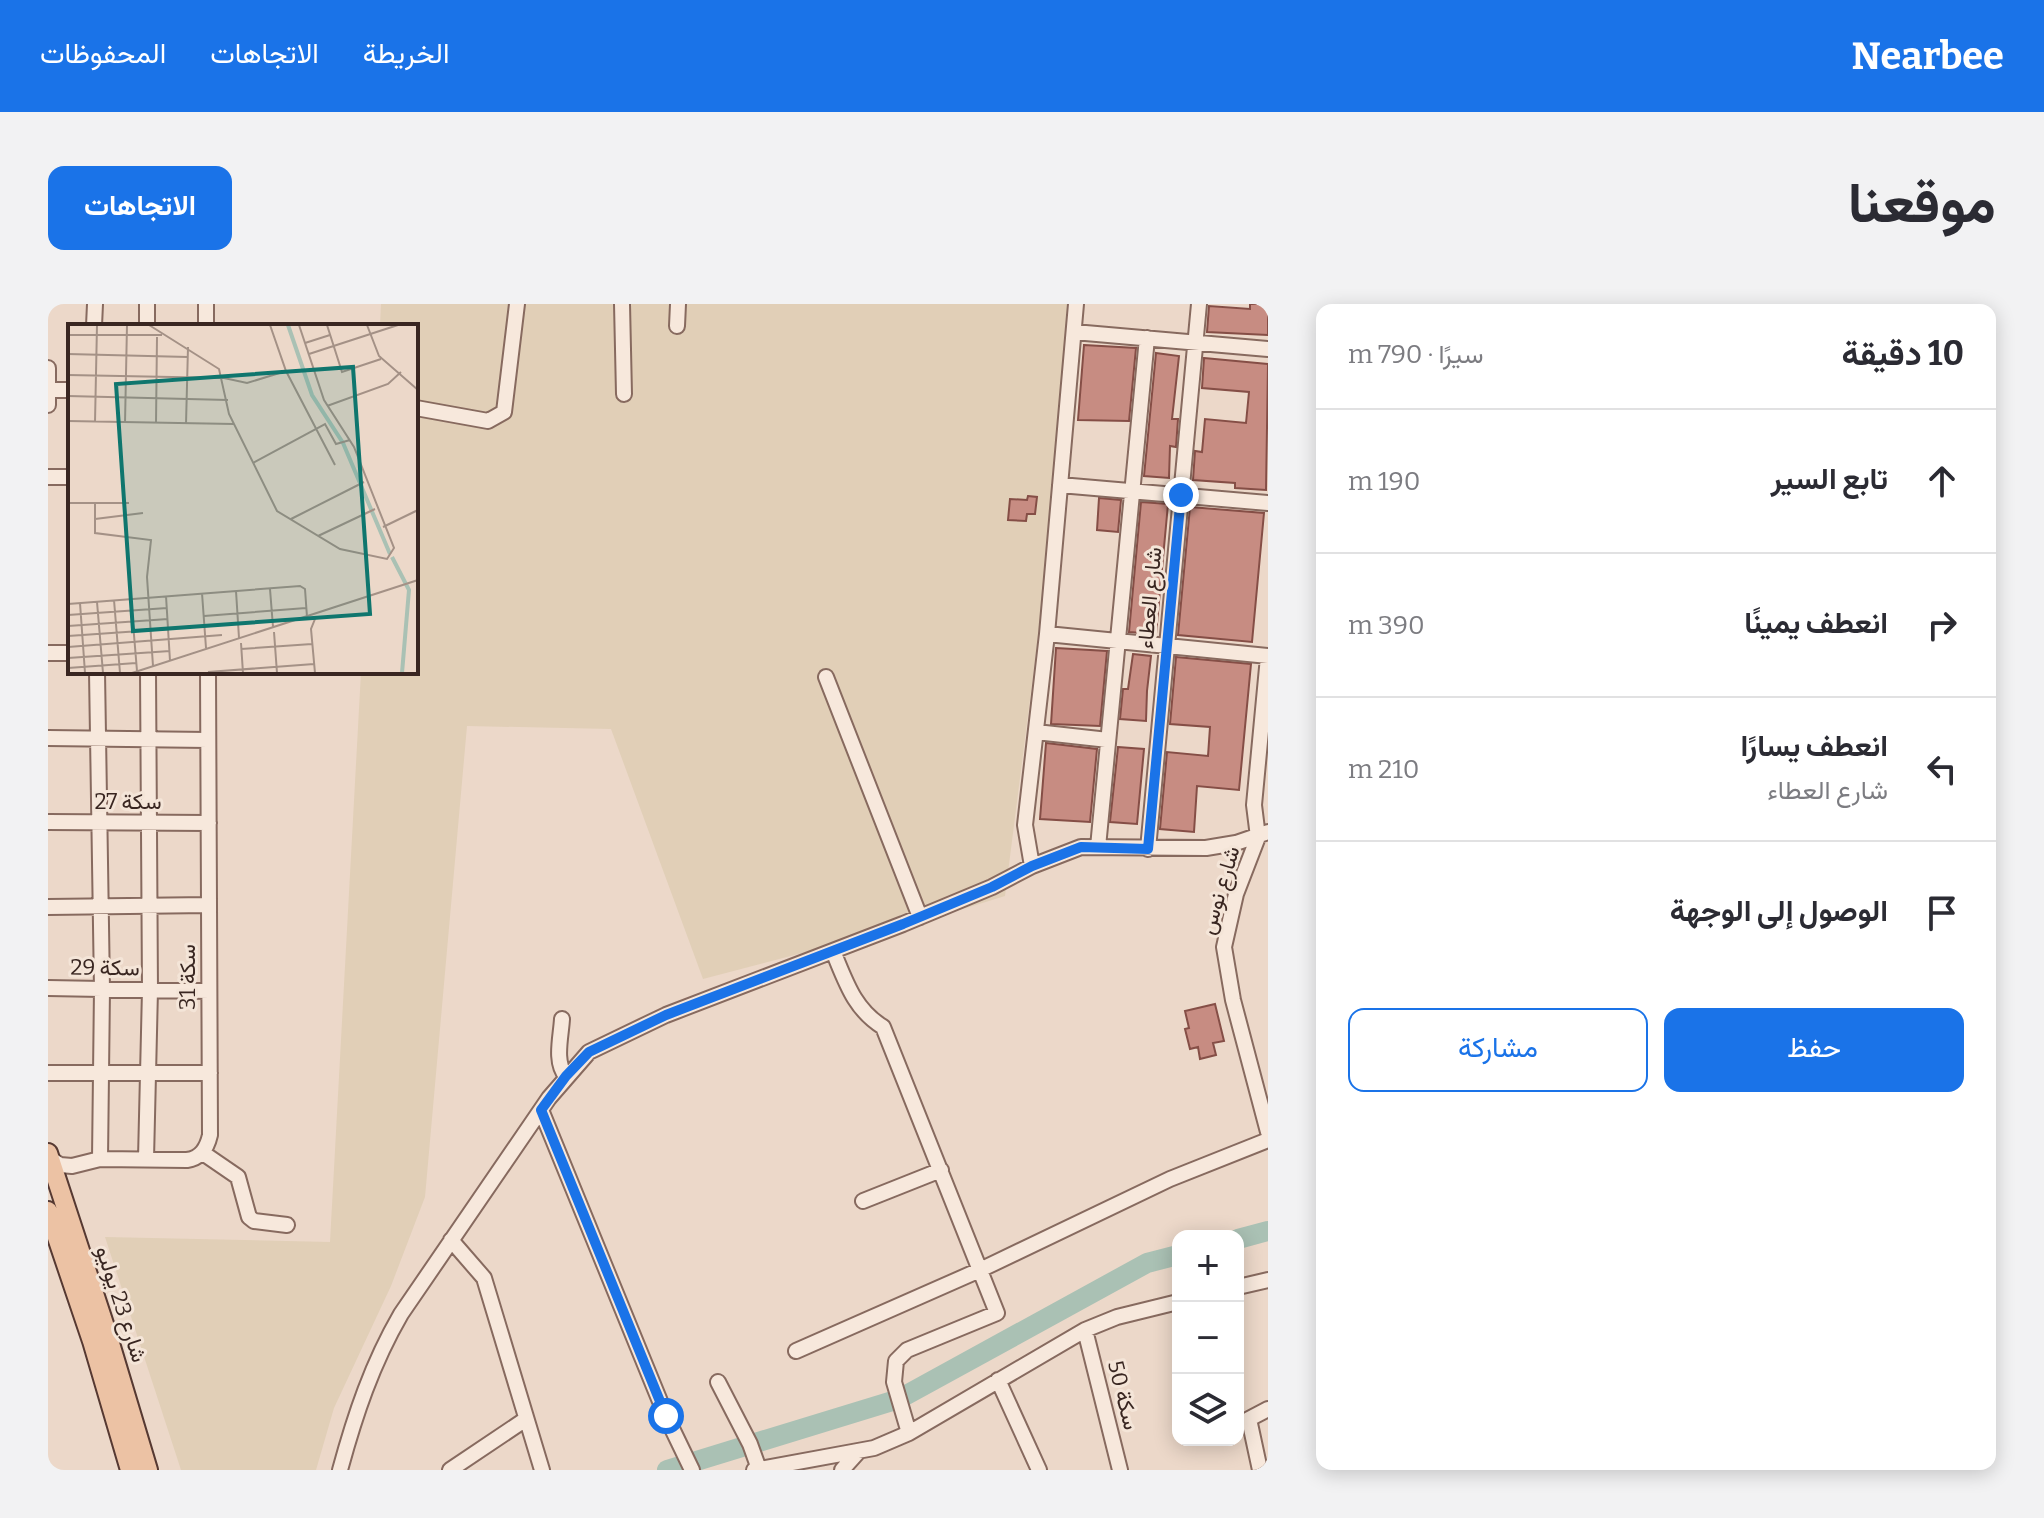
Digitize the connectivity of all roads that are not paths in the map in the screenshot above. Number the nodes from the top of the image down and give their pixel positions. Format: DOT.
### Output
graph roads {
  1 [pos="95,304"];
  2 [pos="517,304"];
  3 [pos="622,304"];
  4 [pos="678,304"];
  5 [pos="1076,304"];
  6 [pos="1199,304"];
  7 [pos="94,324"];
  8 [pos="677,326"];
  9 [pos="1074,332"];
  10 [pos="1147,338"];
  11 [pos="1195,343"];
  12 [pos="1268,349"];
  13 [pos="48,368"];
  14 [pos="48,390"];
  15 [pos="624,394"];
  16 [pos="48,405"];
  17 [pos="418,408"];
  18 [pos="1060,485"];
  19 [pos="1132,491"];
  20 [pos="1181,495"];
  21 [pos="1268,503"];
  22 [pos="1047,634"];
  23 [pos="1118,641"];
  24 [pos="1167,646"];
  25 [pos="1268,656"];
  26 [pos="97,674"];
  27 [pos="148,674"];
  28 [pos="208,674"];
  29 [pos="826,677"];
  30 [pos="1036,732"];
  31 [pos="48,738"];
  32 [pos="98,739"];
  33 [pos="149,739"];
  34 [pos="208,740"];
  35 [pos="1108,740"];
  36 [pos="48,822"];
  37 [pos="99,823"];
  38 [pos="149,823"];
  39 [pos="209,823"];
  40 [pos="1263,835"];
  41 [pos="1098,847"];
  42 [pos="1148,849"];
  43 [pos="1032,866"];
  44 [pos="150,905"];
  45 [pos="209,905"];
  46 [pos="101,906"];
  47 [pos="48,907"];
  48 [pos="920,917"];
  49 [pos="833,951"];
  50 [pos="48,988"];
  51 [pos="102,989"];
  52 [pos="150,990"];
  53 [pos="209,991"];
  54 [pos="562,1019"];
  55 [pos="48,1073"];
  56 [pos="100,1073"];
  57 [pos="148,1073"];
  58 [pos="210,1073"];
  59 [pos="566,1076"];
  60 [pos="541,1110"];
  61 [pos="1268,1132"];
  62 [pos="1268,1140"];
  63 [pos="203,1153"];
  64 [pos="49,1156"];
  65 [pos="100,1159"];
  66 [pos="146,1159"];
  67 [pos="78,1165"];
  68 [pos="941,1170"];
  69 [pos="863,1201"];
  70 [pos="55,1204"];
  71 [pos="287,1225"];
  72 [pos="451,1240"];
  73 [pos="982,1269"];
  74 [pos="1268,1280"];
  75 [pos="1244,1286"];
  76 [pos="1172,1303"];
  77 [pos="1085,1330"];
  78 [pos="796,1351"];
  79 [pos="998,1380"];
  80 [pos="718,1382"];
  81 [pos="1268,1409"];
  82 [pos="526,1419"];
  83 [pos="909,1433"];
  84 [pos="859,1451"];
  85 [pos="130,1470"];
  86 [pos="148,1470"];
  87 [pos="340,1470"];
  88 [pos="450,1470"];
  89 [pos="542,1470"];
  90 [pos="692,1470"];
  91 [pos="756,1470"];
  92 [pos="842,1470"];
  93 [pos="1039,1470"];
  94 [pos="1120,1470"];
  95 [pos="1260,1470"];
  1 -- 7 [label="street"];
  2 -- 17 [label="street"];
  3 -- 15 [label="street"];
  4 -- 8 [label="street"];
  5 -- 9 [label="street"];
  6 -- 11 [label="street, شارع العطاء"];
  9 -- 10 [label="street"];
  9 -- 18 [label="street"];
  10 -- 11 [label="street"];
  10 -- 19 [label="street"];
  11 -- 12 [label="street"];
  11 -- 20 [label="street, شارع العطاء"];
  13 -- 14 [label="street"];
  14 -- 16 [label="street"];
  18 -- 19 [label="street"];
  18 -- 22 [label="street"];
  19 -- 20 [label="street"];
  19 -- 23 [label="street"];
  20 -- 21 [label="street"];
  20 -- 24 [label="street, شارع العطاء"];
  22 -- 23 [label="street"];
  22 -- 30 [label="street"];
  23 -- 24 [label="street"];
  23 -- 35 [label="street"];
  24 -- 25 [label="street"];
  24 -- 42 [label="street, شارع العطاء"];
  25 -- 40 [label="street, شارع نوس"];
  26 -- 32 [label="street"];
  27 -- 33 [label="street"];
  28 -- 34 [label="street, سكة 31"];
  29 -- 48 [label="street"];
  30 -- 35 [label="street"];
  30 -- 43 [label="street"];
  31 -- 32 [label="street"];
  32 -- 33 [label="street"];
  32 -- 37 [label="street"];
  33 -- 34 [label="street"];
  33 -- 38 [label="street"];
  34 -- 39 [label="street, سكة 31"];
  35 -- 41 [label="street"];
  36 -- 37 [label="street, سكة 27"];
  37 -- 38 [label="street, سكة 27"];
  37 -- 46 [label="street"];
  38 -- 39 [label="street, سكة 27"];
  38 -- 44 [label="street"];
  39 -- 45 [label="street, سكة 31"];
  40 -- 42 [label="street"];
  40 -- 61 [label="street, شارع نوس"];
  41 -- 42 [label="street"];
  41 -- 43 [label="street"];
  43 -- 48 [label="street"];
  44 -- 45 [label="street"];
  44 -- 46 [label="street"];
  44 -- 52 [label="street"];
  45 -- 53 [label="street, سكة 31"];
  46 -- 47 [label="street"];
  46 -- 51 [label="street"];
  48 -- 49 [label="street"];
  49 -- 59 [label="street"];
  49 -- 68 [label="street"];
  50 -- 51 [label="street, سكة 29"];
  51 -- 52 [label="street, سكة 29"];
  51 -- 56 [label="street"];
  52 -- 53 [label="street, سكة 29"];
  52 -- 57 [label="street"];
  53 -- 58 [label="street, سكة 31"];
  54 -- 59 [label="street"];
  55 -- 56 [label="street"];
  56 -- 57 [label="street"];
  56 -- 65 [label="street"];
  57 -- 58 [label="street"];
  57 -- 66 [label="street"];
  58 -- 63 [label="street, سكة 31"];
  59 -- 60 [label="street"];
  60 -- 72 [label="street"];
  60 -- 90 [label="street"];
  62 -- 73 [label="street"];
  63 -- 66 [label="street"];
  63 -- 71 [label="street"];
  64 -- 67 [label="street"];
  64 -- 70 [label="main road, شارع 23 يوليو"];
  65 -- 66 [label="street"];
  65 -- 67 [label="street"];
  67 -- 70 [label="street"];
  68 -- 69 [label="street"];
  68 -- 73 [label="street"];
  70 -- 85 [label="main road, شارع 23 يوليو"];
  70 -- 86 [label="main road, شارع 23 يوليو"];
  72 -- 82 [label="street"];
  72 -- 87 [label="street"];
  73 -- 78 [label="street"];
  73 -- 83 [label="street"];
  74 -- 75 [label="street"];
  76 -- 77 [label="street"];
  77 -- 79 [label="street"];
  77 -- 94 [label="street, سكة 50"];
  79 -- 83 [label="street"];
  79 -- 93 [label="street"];
  80 -- 91 [label="street"];
  81 -- 95 [label="street"];
  82 -- 88 [label="street"];
  82 -- 89 [label="street"];
  83 -- 84 [label="street"];
  84 -- 91 [label="street"];
  84 -- 92 [label="street"];
}
